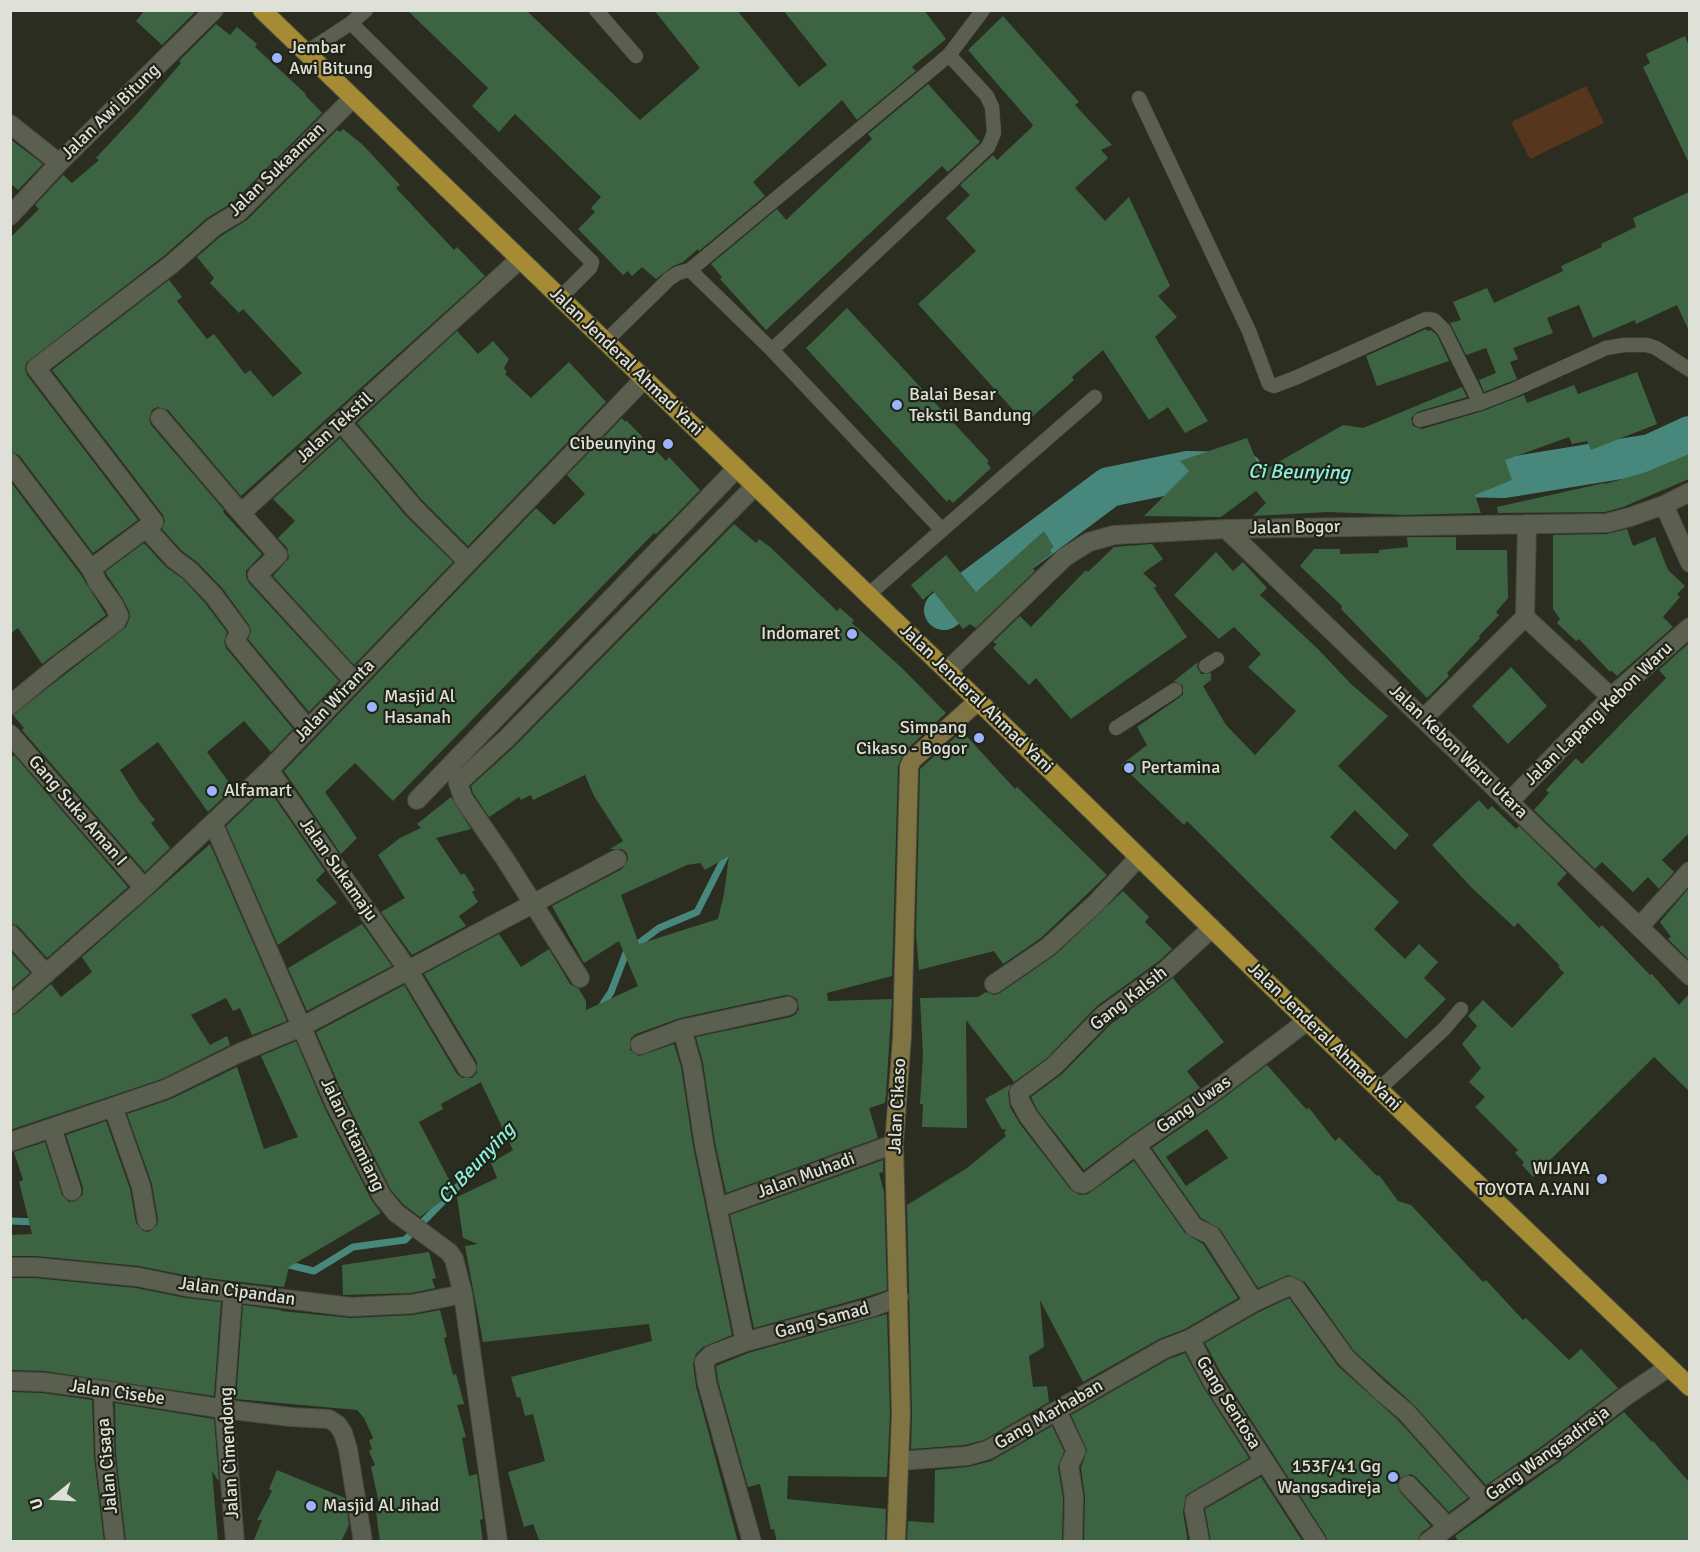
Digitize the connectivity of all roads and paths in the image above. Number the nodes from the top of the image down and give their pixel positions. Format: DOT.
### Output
graph roads {
  1 [pos="214,10"];
  2 [pos="262,10"];
  3 [pos="366,10"];
  4 [pos="596,10"];
  5 [pos="983,10"];
  6 [pos="351,23"];
  7 [pos="305,53"];
  8 [pos="949,55"];
  9 [pos="636,56"];
  10 [pos="352,98"];
  11 [pos="1139,98"];
  12 [pos="10,124"];
  13 [pos="59,163"];
  14 [pos="10,216"];
  15 [pos="520,259"];
  16 [pos="690,270"];
  17 [pos="559,299"];
  18 [pos="605,342"];
  19 [pos="772,350"];
  20 [pos="1689,370"];
  21 [pos="644,379"];
  22 [pos="1095,397"];
  23 [pos="1480,403"];
  24 [pos="160,418"];
  25 [pos="1420,420"];
  26 [pos="342,423"];
  27 [pos="10,462"];
  28 [pos="737,468"];
  29 [pos="755,486"];
  30 [pos="1689,492"];
  31 [pos="1664,505"];
  32 [pos="241,513"];
  33 [pos="1527,524"];
  34 [pos="146,528"];
  35 [pos="1226,529"];
  36 [pos="942,530"];
  37 [pos="468,562"];
  38 [pos="1689,562"];
  39 [pos="92,570"];
  40 [pos="868,595"];
  41 [pos="1525,617"];
  42 [pos="1689,627"];
  43 [pos="947,671"];
  44 [pos="354,681"];
  45 [pos="1175,690"];
  46 [pos="1611,697"];
  47 [pos="978,701"];
  48 [pos="10,705"];
  49 [pos="1423,719"];
  50 [pos="1116,728"];
  51 [pos="308,729"];
  52 [pos="10,734"];
  53 [pos="269,770"];
  54 [pos="417,800"];
  55 [pos="1509,802"];
  56 [pos="213,823"];
  57 [pos="1139,857"];
  58 [pos="617,859"];
  59 [pos="1689,872"];
  60 [pos="144,888"];
  61 [pos="533,903"];
  62 [pos="1639,927"];
  63 [pos="1212,928"];
  64 [pos="10,934"];
  65 [pos="408,970"];
  66 [pos="46,974"];
  67 [pos="1689,976"];
  68 [pos="580,978"];
  69 [pos="994,984"];
  70 [pos="10,1005"];
  71 [pos="788,1006"];
  72 [pos="1461,1010"];
  73 [pos="1307,1021"];
  74 [pos="302,1027"];
  75 [pos="682,1029"];
  76 [pos="640,1045"];
  77 [pos="467,1068"];
  78 [pos="1379,1089"];
  79 [pos="113,1107"];
  80 [pos="52,1128"];
  81 [pos="10,1142"];
  82 [pos="894,1144"];
  83 [pos="1136,1145"];
  84 [pos="1079,1183"];
  85 [pos="72,1191"];
  86 [pos="717,1208"];
  87 [pos="147,1221"];
  88 [pos="10,1267"];
  89 [pos="233,1293"];
  90 [pos="463,1294"];
  91 [pos="899,1297"];
  92 [pos="1261,1298"];
  93 [pos="1190,1339"];
  94 [pos="745,1342"];
  95 [pos="1669,1367"];
  96 [pos="10,1381"];
  97 [pos="1689,1387"];
  98 [pos="103,1390"];
  99 [pos="224,1409"];
  100 [pos="1058,1411"];
  101 [pos="899,1461"];
  102 [pos="1264,1462"];
  103 [pos="1408,1485"];
  104 [pos="1484,1500"];
  105 [pos="1448,1527"];
  106 [pos="115,1542"];
  107 [pos="235,1542"];
  108 [pos="363,1542"];
  109 [pos="498,1542"];
  110 [pos="752,1542"];
  111 [pos="896,1542"];
  112 [pos="1073,1542"];
  113 [pos="1200,1542"];
  114 [pos="1317,1542"];
  115 [pos="1428,1542"];
  1 -- 13 [label="street, Jalan Awi Bitung"];
  2 -- 7 [label="main road, Jalan Jenderal Ahmad Yani"];
  3 -- 6 [label="lane"];
  4 -- 9 [label="lane"];
  5 -- 8 [label="lane"];
  6 -- 7 [label="lane"];
  6 -- 17 [label="lane"];
  7 -- 10 [label="main road, Jalan Jenderal Ahmad Yani"];
  8 -- 16 [label="lane"];
  8 -- 19 [label="lane"];
  10 -- 15 [label="main road, Jalan Jenderal Ahmad Yani"];
  10 -- 34 [label="street, Jalan Sukaaman"];
  11 -- 23 [label="lane"];
  12 -- 13 [label="street"];
  13 -- 14 [label="street, Jalan Awi Bitung"];
  15 -- 17 [label="main road, Jalan Jenderal Ahmad Yani"];
  15 -- 26 [label="street, Jalan Tekstil"];
  16 -- 18 [label="lane"];
  16 -- 19 [label="lane"];
  17 -- 18 [label="main road, Jalan Jenderal Ahmad Yani"];
  18 -- 21 [label="main road, Jalan Jenderal Ahmad Yani"];
  19 -- 36 [label="lane"];
  20 -- 23 [label="lane"];
  21 -- 28 [label="main road, Jalan Jenderal Ahmad Yani"];
  21 -- 37 [label="street, Jalan Wiranta"];
  22 -- 36 [label="lane"];
  23 -- 25 [label="lane"];
  24 -- 32 [label="street"];
  26 -- 32 [label="street, Jalan Tekstil"];
  26 -- 37 [label="street"];
  27 -- 39 [label="street"];
  28 -- 29 [label="main road, Jalan Jenderal Ahmad Yani"];
  28 -- 54 [label="street"];
  29 -- 40 [label="main road, Jalan Jenderal Ahmad Yani"];
  29 -- 61 [label="street"];
  30 -- 31 [label="street, Jalan Bogor"];
  31 -- 33 [label="street, Jalan Bogor"];
  31 -- 38 [label="street"];
  32 -- 44 [label="street"];
  33 -- 35 [label="street, Jalan Bogor"];
  33 -- 41 [label="street"];
  34 -- 39 [label="street"];
  34 -- 51 [label="street"];
  35 -- 43 [label="street, Jalan Bogor"];
  35 -- 49 [label="street, Jalan Kebon Waru Utara"];
  36 -- 40 [label="lane"];
  37 -- 44 [label="street, Jalan Wiranta"];
  39 -- 48 [label="street"];
  40 -- 43 [label="main road, Jalan Jenderal Ahmad Yani"];
  41 -- 46 [label="street"];
  41 -- 49 [label="street"];
  42 -- 46 [label="street, Jalan Lapang Kebon Waru"];
  43 -- 47 [label="main road, Jalan Jenderal Ahmad Yani"];
  44 -- 51 [label="street, Jalan Wiranta"];
  45 -- 50 [label="lane"];
  46 -- 55 [label="street, Jalan Lapang Kebon Waru"];
  47 -- 57 [label="main road, Jalan Jenderal Ahmad Yani"];
  47 -- 82 [label="street, Jalan Cikaso"];
  49 -- 55 [label="street, Jalan Kebon Waru Utara"];
  51 -- 53 [label="street, Jalan Wiranta"];
  52 -- 60 [label="street, Gang Suka Aman I"];
  53 -- 56 [label="street, Jalan Wiranta"];
  53 -- 65 [label="street, Jalan Sukamaju"];
  55 -- 62 [label="street, Jalan Kebon Waru Utara"];
  56 -- 60 [label="street, Jalan Wiranta"];
  56 -- 74 [label="street, Jalan Citamiang"];
  57 -- 63 [label="main road, Jalan Jenderal Ahmad Yani"];
  57 -- 69 [label="street"];
  58 -- 61 [label="street"];
  59 -- 62 [label="street"];
  60 -- 66 [label="street, Jalan Wiranta"];
  61 -- 65 [label="street"];
  61 -- 68 [label="street"];
  62 -- 67 [label="street, Jalan Kebon Waru Utara"];
  63 -- 73 [label="main road, Jalan Jenderal Ahmad Yani"];
  63 -- 84 [label="street, Gang Kalsih"];
  64 -- 66 [label="street"];
  65 -- 74 [label="street"];
  65 -- 77 [label="street, Jalan Sukamaju"];
  66 -- 70 [label="street, Jalan Wiranta"];
  71 -- 75 [label="street"];
  72 -- 78 [label="lane"];
  73 -- 78 [label="main road, Jalan Jenderal Ahmad Yani"];
  73 -- 83 [label="street, Gang Uwas"];
  74 -- 79 [label="street"];
  74 -- 90 [label="street, Jalan Citamiang"];
  75 -- 76 [label="street"];
  75 -- 86 [label="street"];
  78 -- 95 [label="main road, Jalan Jenderal Ahmad Yani"];
  79 -- 80 [label="street"];
  79 -- 87 [label="street"];
  80 -- 81 [label="street"];
  80 -- 85 [label="street"];
  82 -- 86 [label="street, Jalan Muhadi"];
  82 -- 91 [label="street, Jalan Cikaso"];
  83 -- 84 [label="street, Gang Uwas"];
  83 -- 92 [label="street"];
  86 -- 94 [label="street"];
  88 -- 89 [label="street, Jalan Cipandan"];
  89 -- 90 [label="street, Jalan Cipandan"];
  89 -- 99 [label="street, Jalan Cimendong"];
  90 -- 109 [label="street, Jalan Citamiang"];
  91 -- 94 [label="street, Gang Samad"];
  91 -- 101 [label="street, Jalan Cikaso"];
  92 -- 93 [label="street, Gang Sentosa"];
  92 -- 104 [label="street"];
  93 -- 100 [label="street, Gang Marhaban"];
  93 -- 102 [label="street, Gang Sentosa"];
  94 -- 110 [label="street, Gang Samad"];
  95 -- 97 [label="main road, Jalan Jenderal Ahmad Yani"];
  95 -- 104 [label="street, Gang Wangsadireja"];
  96 -- 98 [label="street, Jalan Cisebe"];
  98 -- 99 [label="street, Jalan Cisebe"];
  98 -- 106 [label="street, Jalan Cisaga"];
  99 -- 107 [label="street, Jalan Cimendong"];
  99 -- 108 [label="street, Jalan Cisebe"];
  100 -- 101 [label="street, Gang Marhaban"];
  100 -- 112 [label="street"];
  101 -- 111 [label="street, Jalan Cikaso"];
  102 -- 113 [label="street"];
  102 -- 114 [label="street, Gang Sentosa"];
  103 -- 105 [label="street"];
  104 -- 105 [label="street, Gang Wangsadireja"];
  105 -- 115 [label="street, Gang Wangsadireja"];
}
